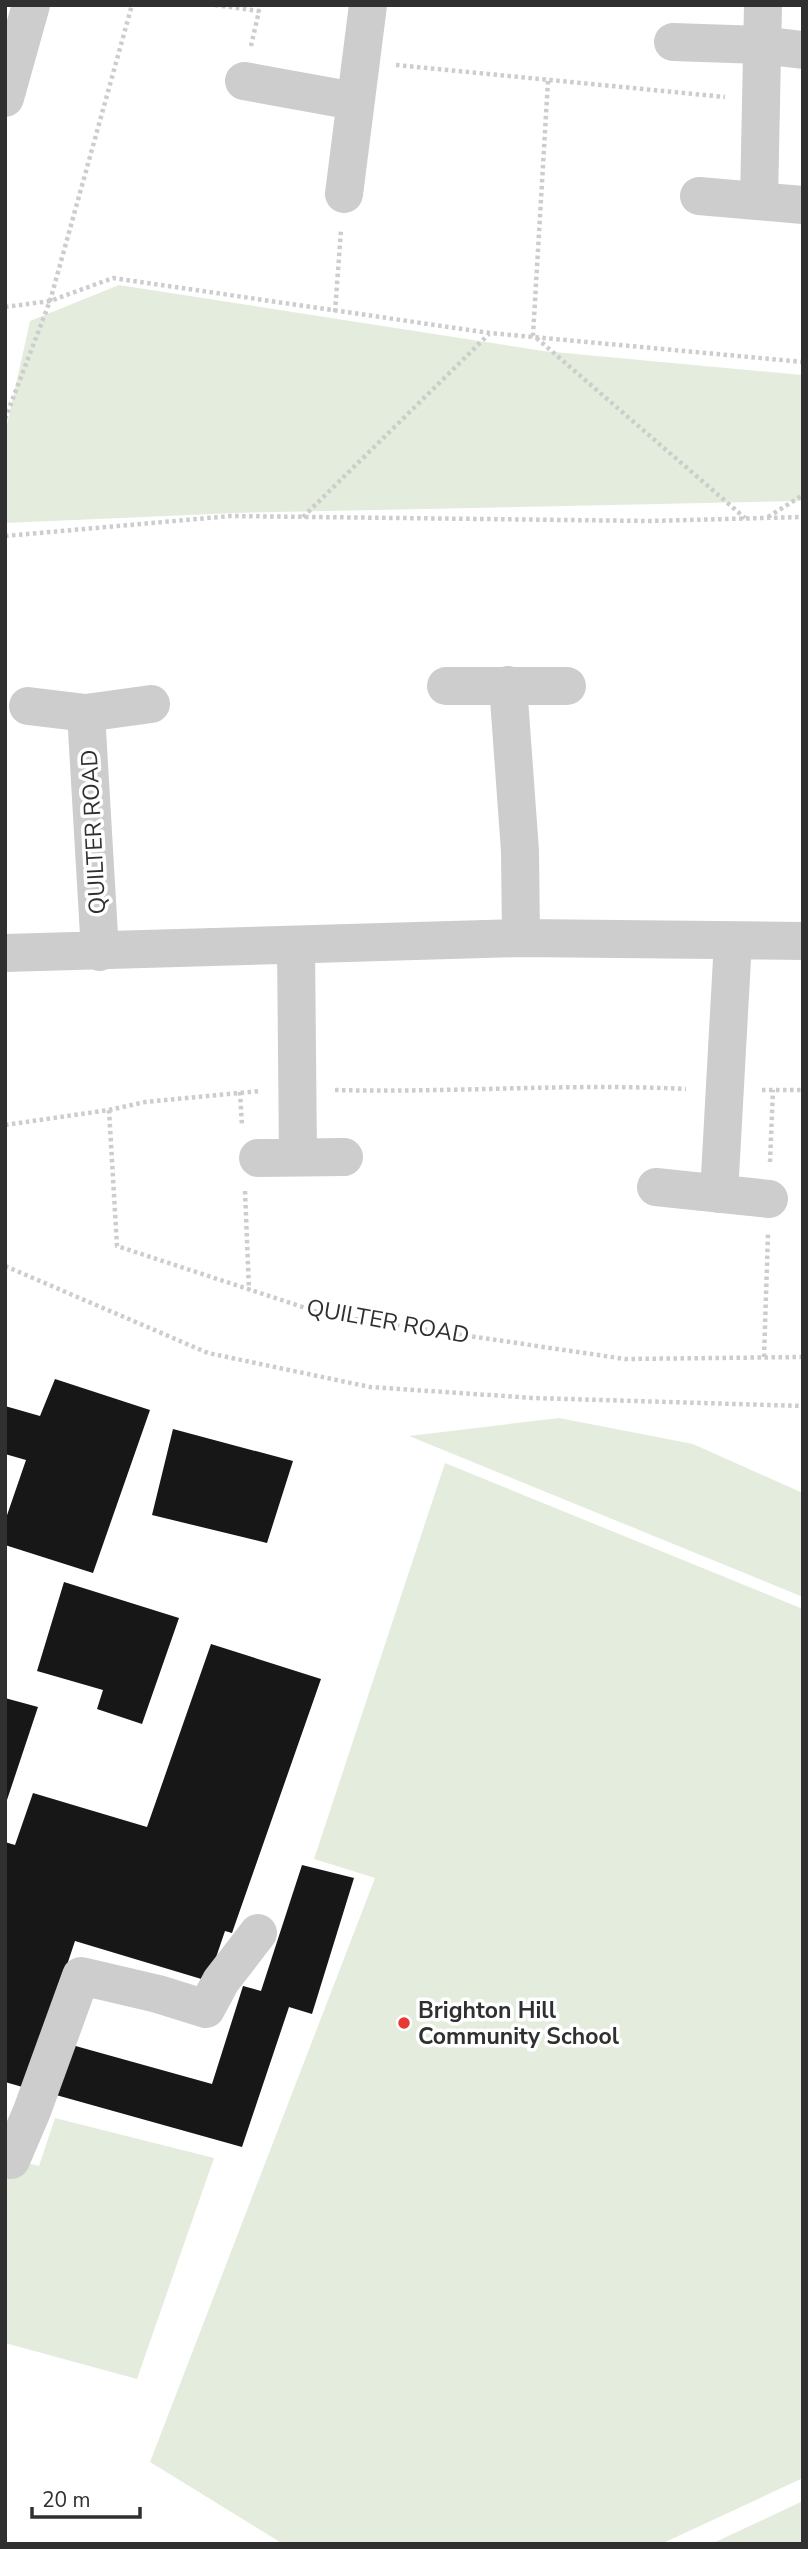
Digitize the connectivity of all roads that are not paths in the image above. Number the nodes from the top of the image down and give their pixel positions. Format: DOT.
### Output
graph roads {
  1 [pos="31,5"];
  2 [pos="368,5"];
  3 [pos="763,5"];
  4 [pos="673,42"];
  5 [pos="761,45"];
  6 [pos="803,50"];
  7 [pos="244,81"];
  8 [pos="5,98"];
  9 [pos="354,101"];
  10 [pos="344,194"];
  11 [pos="699,196"];
  12 [pos="759,201"];
  13 [pos="803,205"];
  14 [pos="508,685"];
  15 [pos="446,686"];
  16 [pos="567,686"];
  17 [pos="151,704"];
  18 [pos="28,706"];
  19 [pos="86,713"];
  20 [pos="522,938"];
  21 [pos="803,941"];
  22 [pos="733,942"];
  23 [pos="296,945"];
  24 [pos="100,952"];
  25 [pos="5,953"];
  26 [pos="298,1157"];
  27 [pos="344,1157"];
  28 [pos="258,1158"];
  29 [pos="656,1187"];
  30 [pos="719,1194"];
  31 [pos="769,1199"];
  32 [pos="258,1933"];
  33 [pos="5,2159"];
  1 -- 8 [label="street"];
  2 -- 9 [label="street"];
  3 -- 5 [label="street"];
  4 -- 5 [label="street"];
  5 -- 6 [label="street"];
  5 -- 12 [label="street"];
  7 -- 9 [label="street"];
  9 -- 10 [label="street"];
  11 -- 12 [label="street"];
  12 -- 13 [label="street"];
  14 -- 15 [label="street"];
  14 -- 16 [label="street"];
  14 -- 20 [label="street"];
  17 -- 19 [label="street"];
  18 -- 19 [label="street"];
  19 -- 24 [label="street, QUILTER ROAD"];
  20 -- 22 [label="street"];
  20 -- 23 [label="street"];
  21 -- 22 [label="street"];
  22 -- 30 [label="street"];
  23 -- 24 [label="street"];
  23 -- 26 [label="street"];
  24 -- 25 [label="street"];
  26 -- 27 [label="street"];
  26 -- 28 [label="street"];
  29 -- 30 [label="street"];
  30 -- 31 [label="street"];
  32 -- 33 [label="street"];
}
